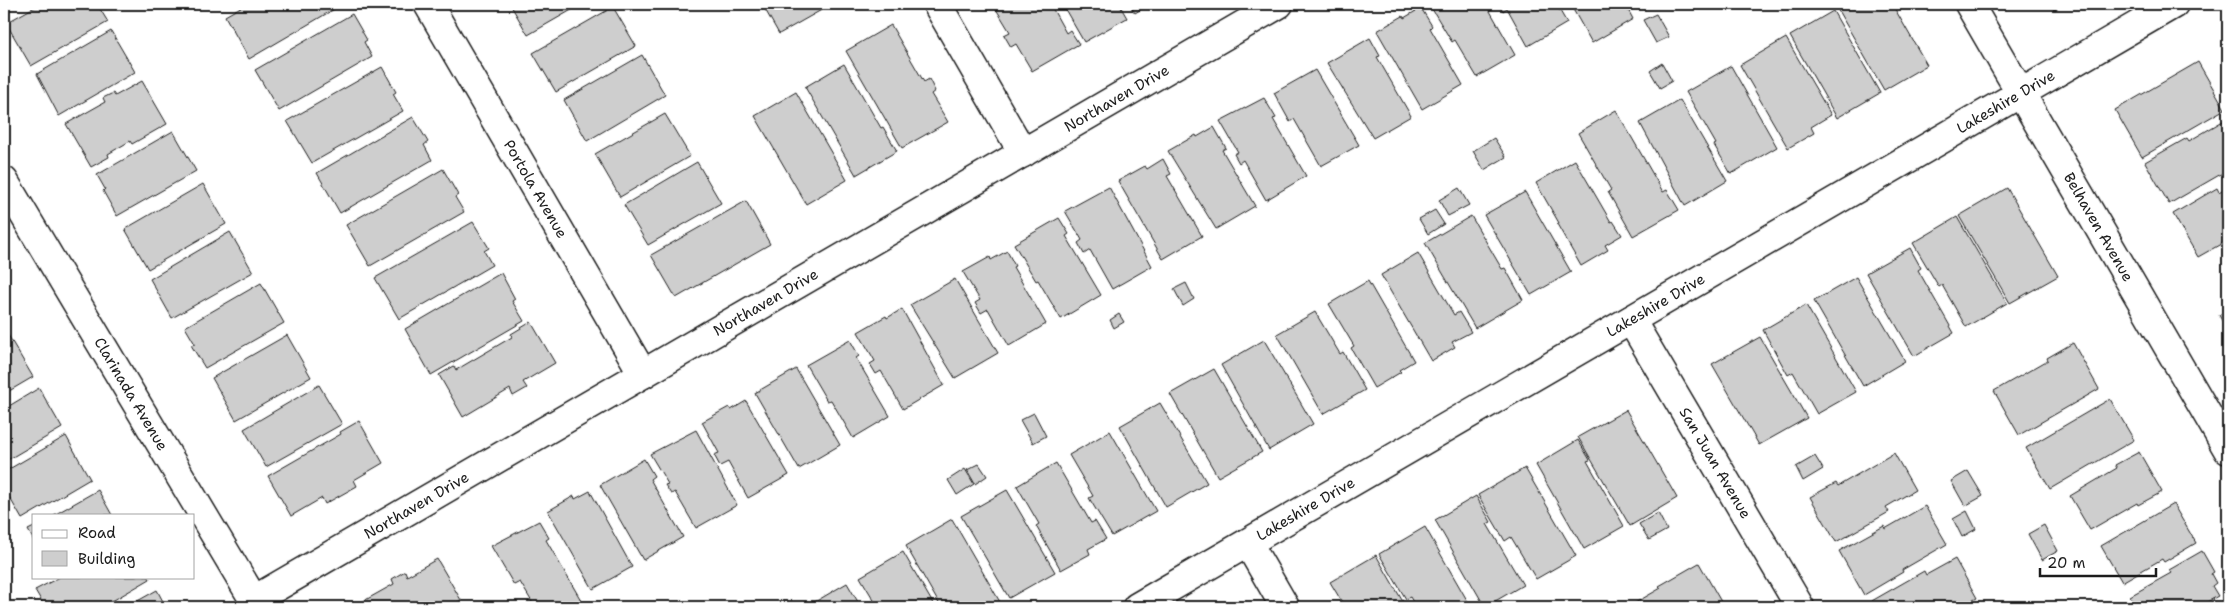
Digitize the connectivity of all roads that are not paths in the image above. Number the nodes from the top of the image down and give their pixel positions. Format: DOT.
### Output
graph roads {
  1 [pos="428,4"];
  2 [pos="937,4"];
  3 [pos="1279,4"];
  4 [pos="1969,4"];
  5 [pos="2174,4"];
  6 [pos="2021,93"];
  7 [pos="1023,153"];
  8 [pos="4,181"];
  9 [pos="1630,320"];
  10 [pos="643,374"];
  11 [pos="2228,450"];
  12 [pos="1248,543"];
  13 [pos="256,604"];
  14 [pos="1137,607"];
  15 [pos="1285,607"];
  16 [pos="1800,607"];
  1 -- 10 [label="street, Portola Avenue"];
  2 -- 7 [label="street"];
  3 -- 7 [label="street, Northaven Drive"];
  4 -- 6 [label="street, Belhaven Avenue"];
  5 -- 6 [label="street, Lakeshire Drive"];
  6 -- 9 [label="street, Lakeshire Drive"];
  6 -- 11 [label="street, Belhaven Avenue"];
  7 -- 10 [label="street, Northaven Drive"];
  8 -- 13 [label="street, Clarinada Avenue"];
  9 -- 12 [label="street, Lakeshire Drive"];
  9 -- 16 [label="street, San Juan Avenue"];
  10 -- 13 [label="street, Northaven Drive"];
  12 -- 14 [label="street, Lakeshire Drive"];
  12 -- 15 [label="street"];
}
